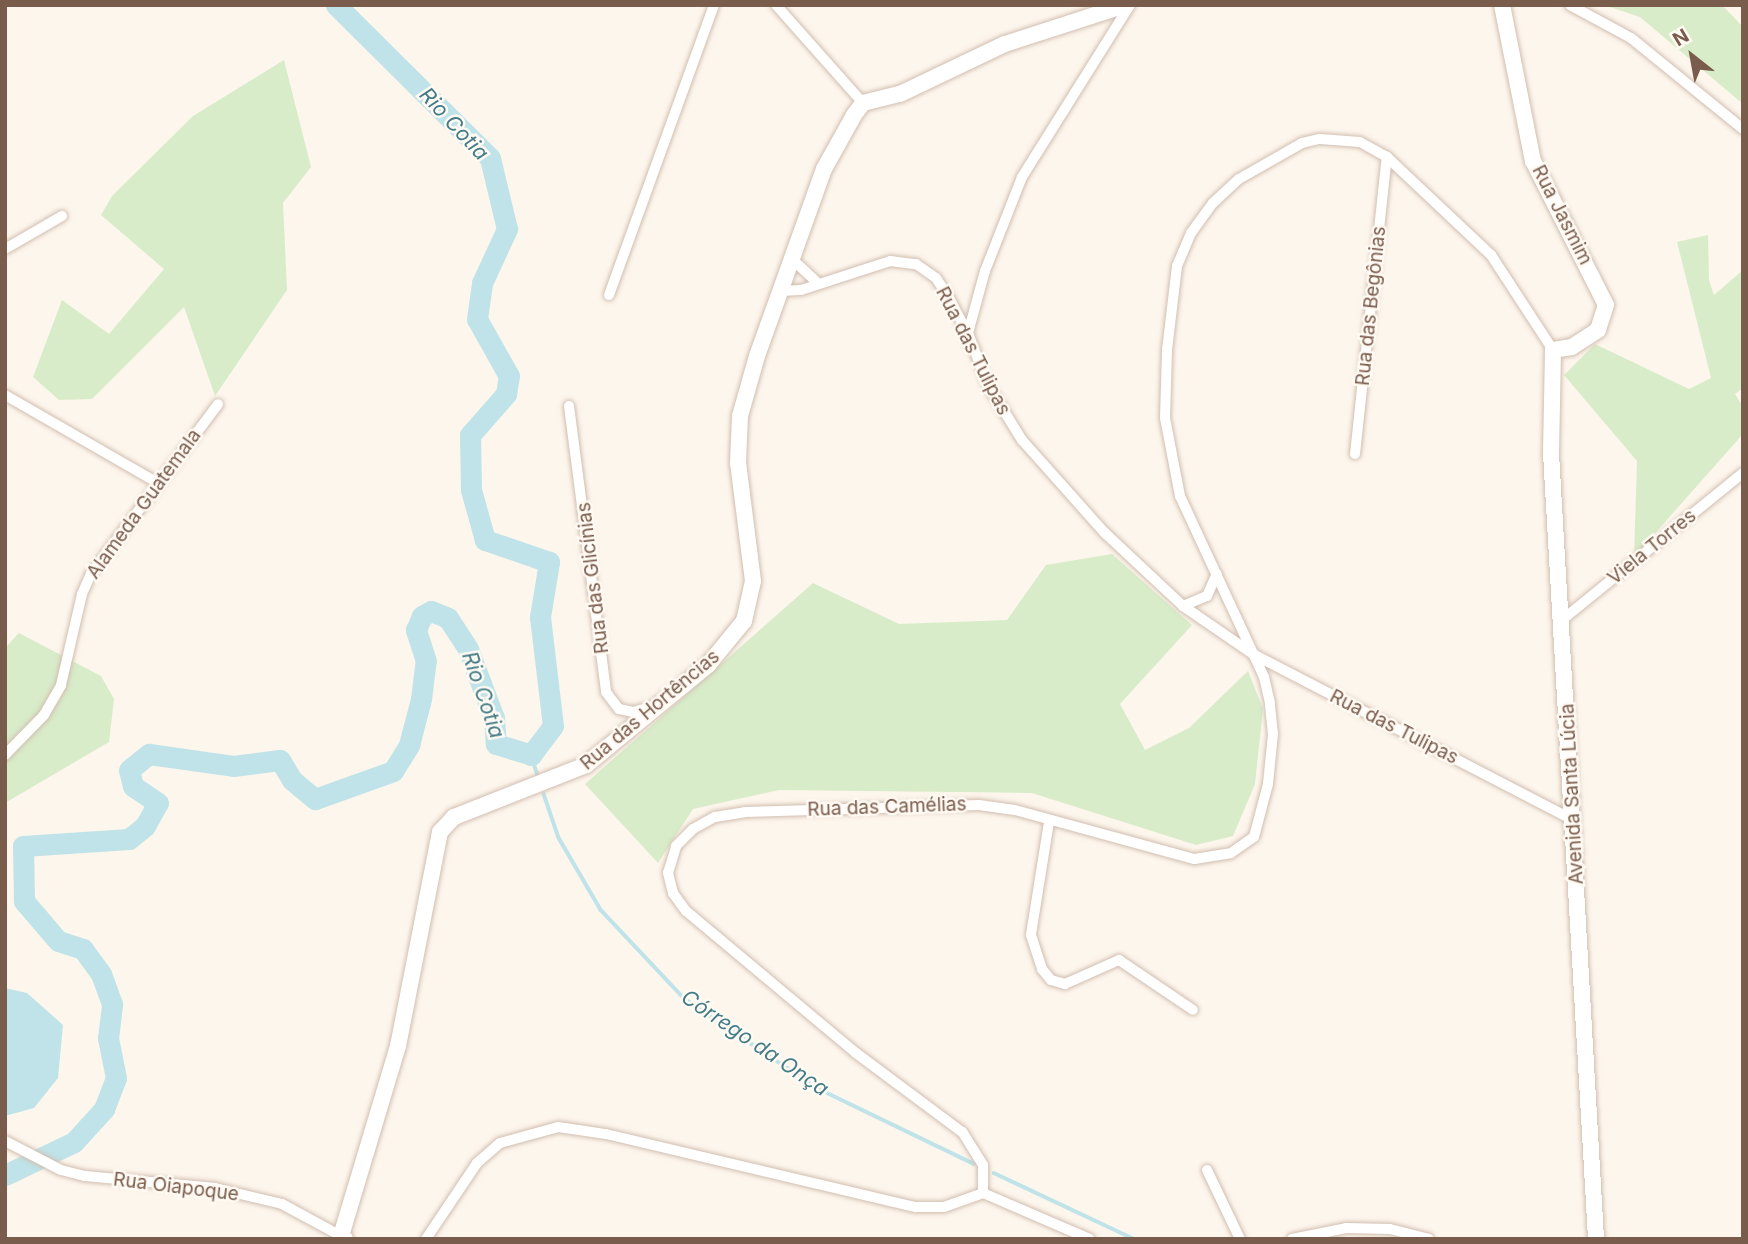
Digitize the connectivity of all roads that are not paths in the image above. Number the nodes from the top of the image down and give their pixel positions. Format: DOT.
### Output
graph roads {
  1 [pos="714,5"];
  2 [pos="776,5"];
  3 [pos="1128,5"];
  4 [pos="1502,5"];
  5 [pos="1570,5"];
  6 [pos="863,103"];
  7 [pos="1743,129"];
  8 [pos="1387,157"];
  9 [pos="62,216"];
  10 [pos="5,249"];
  11 [pos="792,258"];
  12 [pos="818,284"];
  13 [pos="780,291"];
  14 [pos="609,295"];
  15 [pos="968,333"];
  16 [pos="1553,350"];
  17 [pos="5,395"];
  18 [pos="218,404"];
  19 [pos="569,406"];
  20 [pos="1355,454"];
  21 [pos="1743,473"];
  22 [pos="156,482"];
  23 [pos="1217,574"];
  24 [pos="1183,606"];
  25 [pos="1562,620"];
  26 [pos="1252,654"];
  27 [pos="654,706"];
  28 [pos="5,755"];
  29 [pos="1573,820"];
  30 [pos="1049,822"];
  31 [pos="1193,1010"];
  32 [pos="11,1143"];
  33 [pos="1207,1170"];
  34 [pos="983,1193"];
  35 [pos="343,1238"];
  36 [pos="426,1239"];
  37 [pos="1090,1239"];
  38 [pos="1240,1239"];
  39 [pos="1292,1239"];
  40 [pos="1429,1239"];
  41 [pos="1596,1239"];
  1 -- 14 [label="street"];
  2 -- 6 [label="street"];
  3 -- 6 [label="street"];
  3 -- 15 [label="street"];
  4 -- 16 [label="street, Rua Jasmim"];
  5 -- 7 [label="street"];
  6 -- 11 [label="street, Rua das Hortências"];
  8 -- 16 [label="street, Rua das Camélias"];
  8 -- 20 [label="street, Rua das Begônias"];
  8 -- 23 [label="street, Rua das Camélias"];
  9 -- 10 [label="street"];
  11 -- 12 [label="street"];
  11 -- 13 [label="street, Rua das Hortências"];
  12 -- 13 [label="street, Rua das Tulipas"];
  12 -- 15 [label="street, Rua das Tulipas"];
  13 -- 27 [label="street, Rua das Hortências"];
  15 -- 24 [label="street, Rua das Tulipas"];
  16 -- 25 [label="street, Avenida Santa Lúcia"];
  17 -- 22 [label="street"];
  18 -- 22 [label="street, Alameda Guatemala"];
  19 -- 27 [label="street, Rua das Glicínias"];
  21 -- 25 [label="street, Viela Torres"];
  22 -- 28 [label="street, Alameda Guatemala"];
  23 -- 24 [label="street"];
  23 -- 26 [label="street, Rua das Camélias"];
  24 -- 26 [label="street, Rua das Tulipas"];
  25 -- 29 [label="street, Avenida Santa Lúcia"];
  26 -- 29 [label="street, Rua das Tulipas"];
  26 -- 30 [label="street, Rua das Camélias"];
  27 -- 35 [label="street, Rua das Hortências"];
  29 -- 41 [label="street, Avenida Santa Lúcia"];
  30 -- 31 [label="street"];
  30 -- 34 [label="street, Rua das Camélias"];
  32 -- 35 [label="street, Rua Oiapoque"];
  33 -- 38 [label="street"];
  34 -- 36 [label="street"];
  34 -- 37 [label="street"];
  39 -- 40 [label="street"];
}
